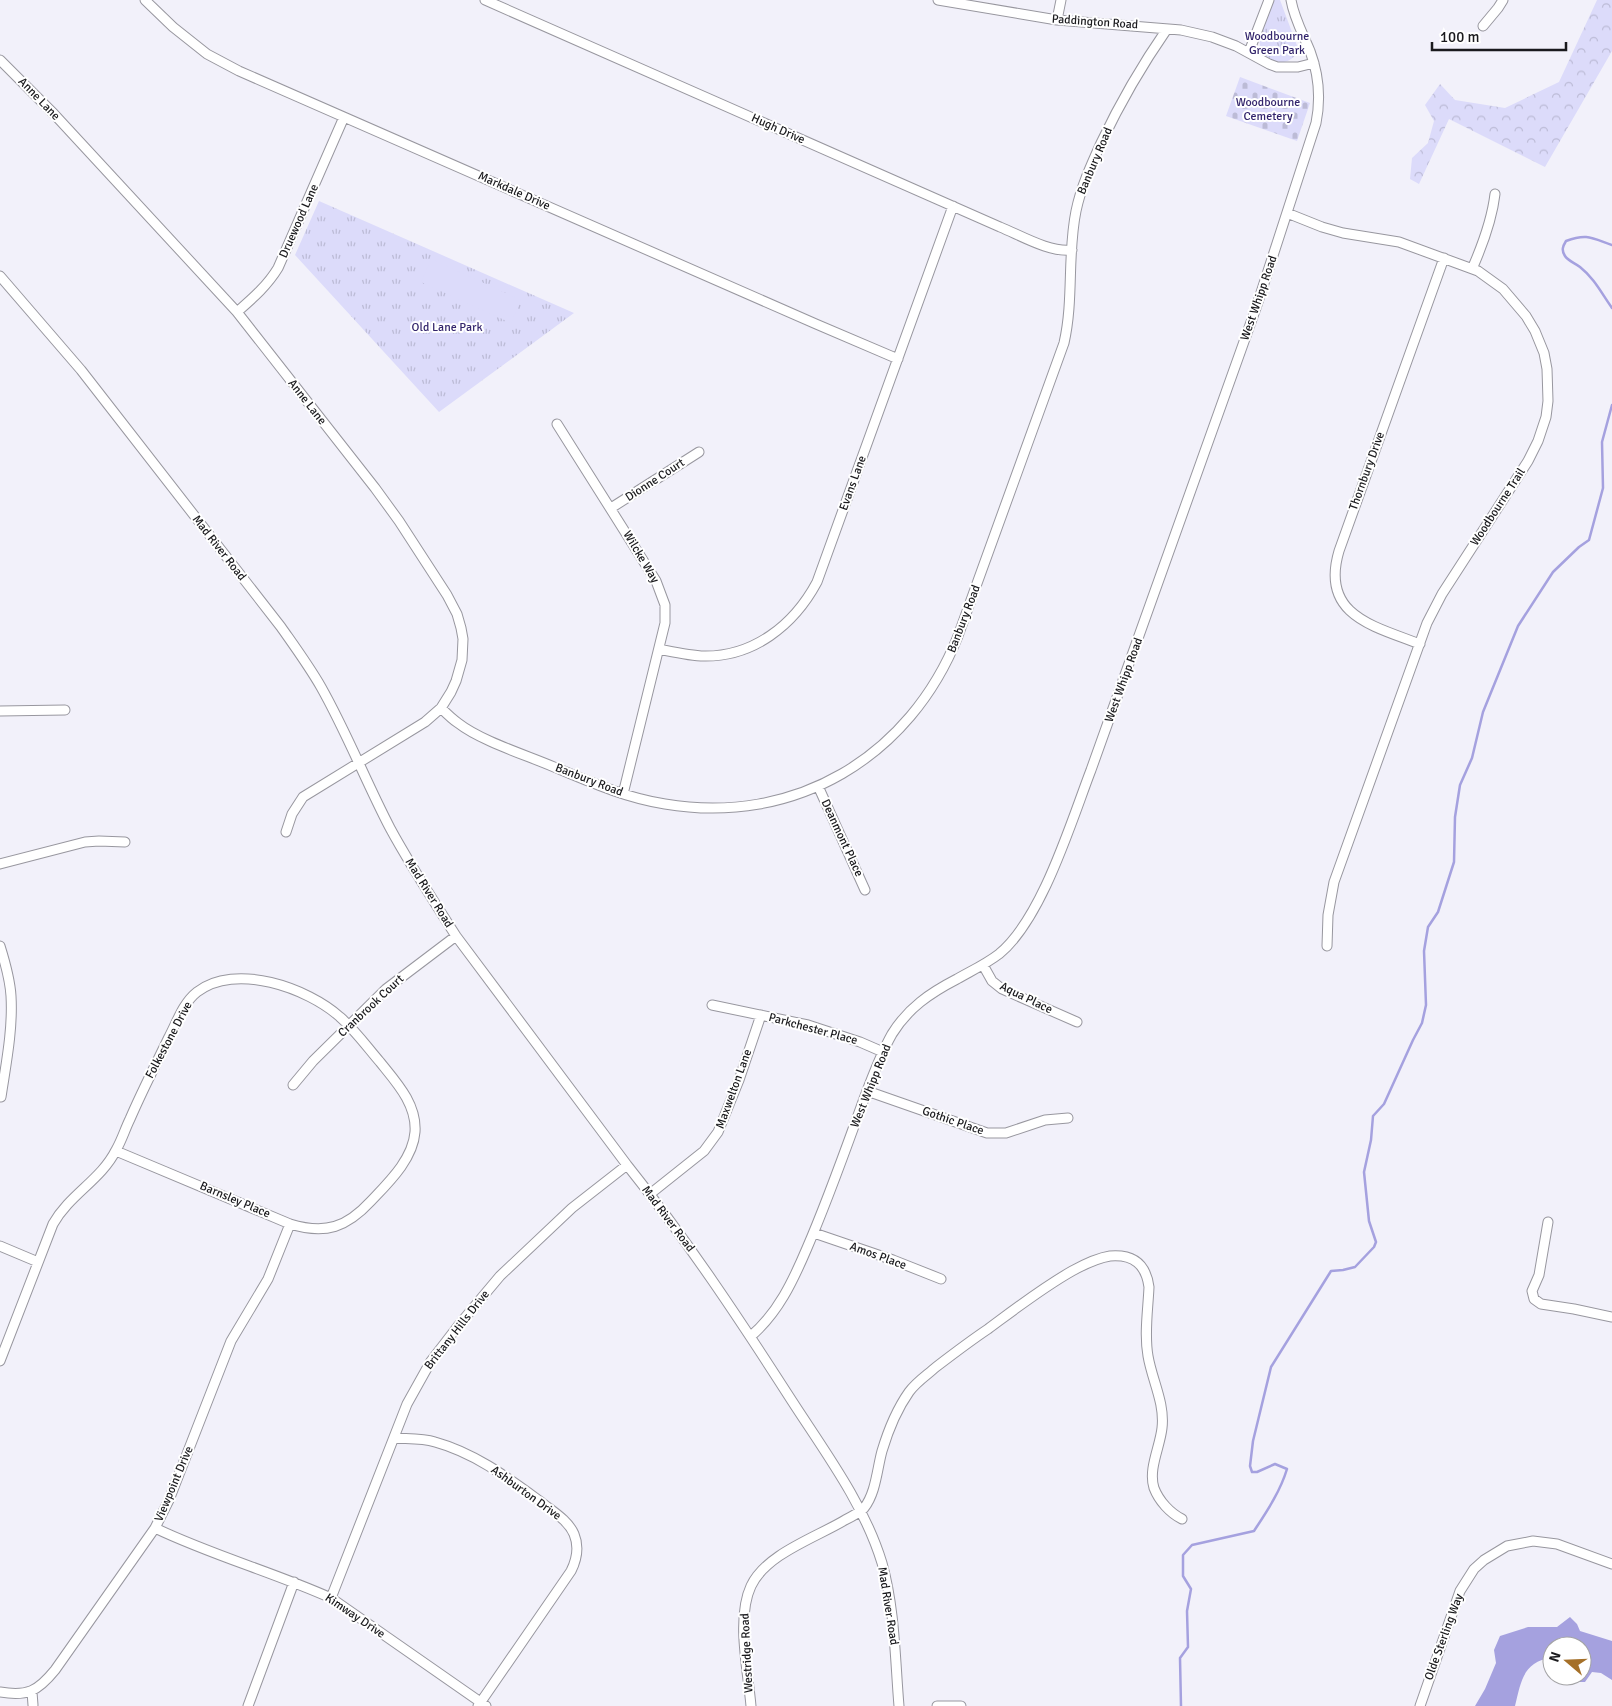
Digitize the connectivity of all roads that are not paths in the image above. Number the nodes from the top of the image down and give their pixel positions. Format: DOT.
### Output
graph roads {
  1 [pos="145,0"];
  2 [pos="485,0"];
  3 [pos="938,0"];
  4 [pos="1061,0"];
  5 [pos="1269,0"];
  6 [pos="1291,0"];
  7 [pos="1503,0"];
  8 [pos="1057,20"];
  9 [pos="1483,26"];
  10 [pos="1167,28"];
  11 [pos="1249,52"];
  12 [pos="0,60"];
  13 [pos="1314,64"];
  14 [pos="344,117"];
  15 [pos="1495,194"];
  16 [pos="953,206"];
  17 [pos="1287,213"];
  18 [pos="1072,250"];
  19 [pos="1444,258"];
  20 [pos="1472,269"];
  21 [pos="0,276"];
  22 [pos="237,312"];
  23 [pos="898,358"];
  24 [pos="557,424"];
  25 [pos="699,452"];
  26 [pos="611,508"];
  27 [pos="1420,644"];
  28 [pos="659,649"];
  29 [pos="440,708"];
  30 [pos="65,710"];
  31 [pos="0,711"];
  32 [pos="358,764"];
  33 [pos="818,786"];
  34 [pos="622,794"];
  35 [pos="286,832"];
  36 [pos="125,842"];
  37 [pos="0,864"];
  38 [pos="866,890"];
  39 [pos="456,936"];
  40 [pos="0,946"];
  41 [pos="1327,946"];
  42 [pos="983,965"];
  43 [pos="712,1005"];
  44 [pos="761,1015"];
  45 [pos="1077,1022"];
  46 [pos="348,1025"];
  47 [pos="883,1052"];
  48 [pos="293,1085"];
  49 [pos="867,1091"];
  50 [pos="1,1097"];
  51 [pos="1068,1118"];
  52 [pos="116,1150"];
  53 [pos="627,1165"];
  54 [pos="650,1194"];
  55 [pos="355,1216"];
  56 [pos="1548,1222"];
  57 [pos="290,1224"];
  58 [pos="814,1233"];
  59 [pos="0,1246"];
  60 [pos="38,1262"];
  61 [pos="941,1279"];
  62 [pos="1612,1317"];
  63 [pos="751,1336"];
  64 [pos="0,1361"];
  65 [pos="394,1438"];
  66 [pos="860,1511"];
  67 [pos="1182,1519"];
  68 [pos="155,1528"];
  69 [pos="1612,1564"];
  70 [pos="294,1582"];
  71 [pos="331,1598"];
  72 [pos="0,1692"];
  73 [pos="32,1692"];
  74 [pos="33,1705"];
  75 [pos="482,1705"];
  76 [pos="248,1706"];
  77 [pos="751,1706"];
  78 [pos="898,1706"];
  79 [pos="937,1706"];
  80 [pos="961,1706"];
  81 [pos="1420,1706"];
  1 -- 14 [label="street, Markdale Drive"];
  2 -- 16 [label="street, Hugh Drive"];
  3 -- 8 [label="street, Paddington Road"];
  4 -- 8 [label="street"];
  5 -- 11 [label="street"];
  6 -- 13 [label="street, West Whipp Road"];
  7 -- 9 [label="street"];
  8 -- 10 [label="street, Paddington Road"];
  10 -- 11 [label="street, Paddington Road"];
  10 -- 18 [label="street, Banbury Road"];
  11 -- 13 [label="street"];
  12 -- 22 [label="street, Anne Lane"];
  13 -- 17 [label="street, West Whipp Road"];
  14 -- 22 [label="street, Druewood Lane"];
  14 -- 23 [label="street, Markdale Drive"];
  15 -- 20 [label="street"];
  16 -- 18 [label="street, Hugh Drive"];
  16 -- 23 [label="street, Evans Lane"];
  17 -- 19 [label="street, Woodbourne Trail"];
  17 -- 42 [label="street, West Whipp Road"];
  18 -- 33 [label="street, Banbury Road"];
  19 -- 20 [label="street, Woodbourne Trail"];
  19 -- 27 [label="street, Thornbury Drive"];
  20 -- 27 [label="street, Woodbourne Trail"];
  21 -- 32 [label="street, Mad River Road"];
  22 -- 29 [label="street, Anne Lane"];
  23 -- 28 [label="street, Evans Lane"];
  24 -- 26 [label="street, Wilcke Way"];
  25 -- 26 [label="street, Dionne Court"];
  26 -- 28 [label="street, Wilcke Way"];
  27 -- 41 [label="street, Woodbourne Trail"];
  28 -- 34 [label="street, Wilcke Way"];
  29 -- 32 [label="street, Anne Lane"];
  29 -- 34 [label="street, Banbury Road"];
  30 -- 31 [label="street"];
  32 -- 35 [label="street, Anne Lane"];
  32 -- 39 [label="street, Mad River Road"];
  33 -- 34 [label="street, Banbury Road"];
  33 -- 38 [label="street, Deanmont Place"];
  36 -- 37 [label="street"];
  39 -- 46 [label="street, Cranbrook Court"];
  39 -- 53 [label="street, Mad River Road"];
  40 -- 50 [label="street"];
  42 -- 45 [label="street, Aqua Place"];
  42 -- 47 [label="street, West Whipp Road"];
  43 -- 44 [label="street, Parkchester Place"];
  44 -- 47 [label="street, Parkchester Place"];
  44 -- 54 [label="street, Maxwelton Lane"];
  46 -- 48 [label="street, Cranbrook Court"];
  46 -- 52 [label="street, Folkestone Drive"];
  46 -- 55 [label="street, Folkestone Drive"];
  47 -- 49 [label="street, West Whipp Road"];
  49 -- 51 [label="street, Gothic Place"];
  49 -- 58 [label="street, West Whipp Road"];
  52 -- 57 [label="street, Barnsley Place"];
  52 -- 60 [label="street, Folkestone Drive"];
  53 -- 54 [label="street, Mad River Road"];
  53 -- 65 [label="street, Brittany Hills Drive"];
  54 -- 63 [label="street, Mad River Road"];
  55 -- 57 [label="street, Barnsley Place"];
  56 -- 62 [label="street"];
  57 -- 68 [label="street, Viewpoint Drive"];
  58 -- 61 [label="street, Amos Place"];
  58 -- 63 [label="street, West Whipp Road"];
  59 -- 60 [label="street"];
  60 -- 64 [label="street, Folkestone Drive"];
  63 -- 66 [label="street, Mad River Road"];
  65 -- 71 [label="street, Brittany Hills Drive"];
  65 -- 75 [label="street, Ashburton Drive"];
  66 -- 67 [label="street"];
  66 -- 77 [label="street, Westridge Road"];
  66 -- 78 [label="street, Mad River Road"];
  68 -- 70 [label="street, Kimway Drive"];
  68 -- 73 [label="street, Viewpoint Drive"];
  69 -- 81 [label="street, Olde Sterling Way"];
  70 -- 71 [label="street, Kimway Drive"];
  70 -- 76 [label="street"];
  71 -- 75 [label="street, Kimway Drive"];
  72 -- 73 [label="street"];
  73 -- 74 [label="street"];
  79 -- 80 [label="street"];
}
